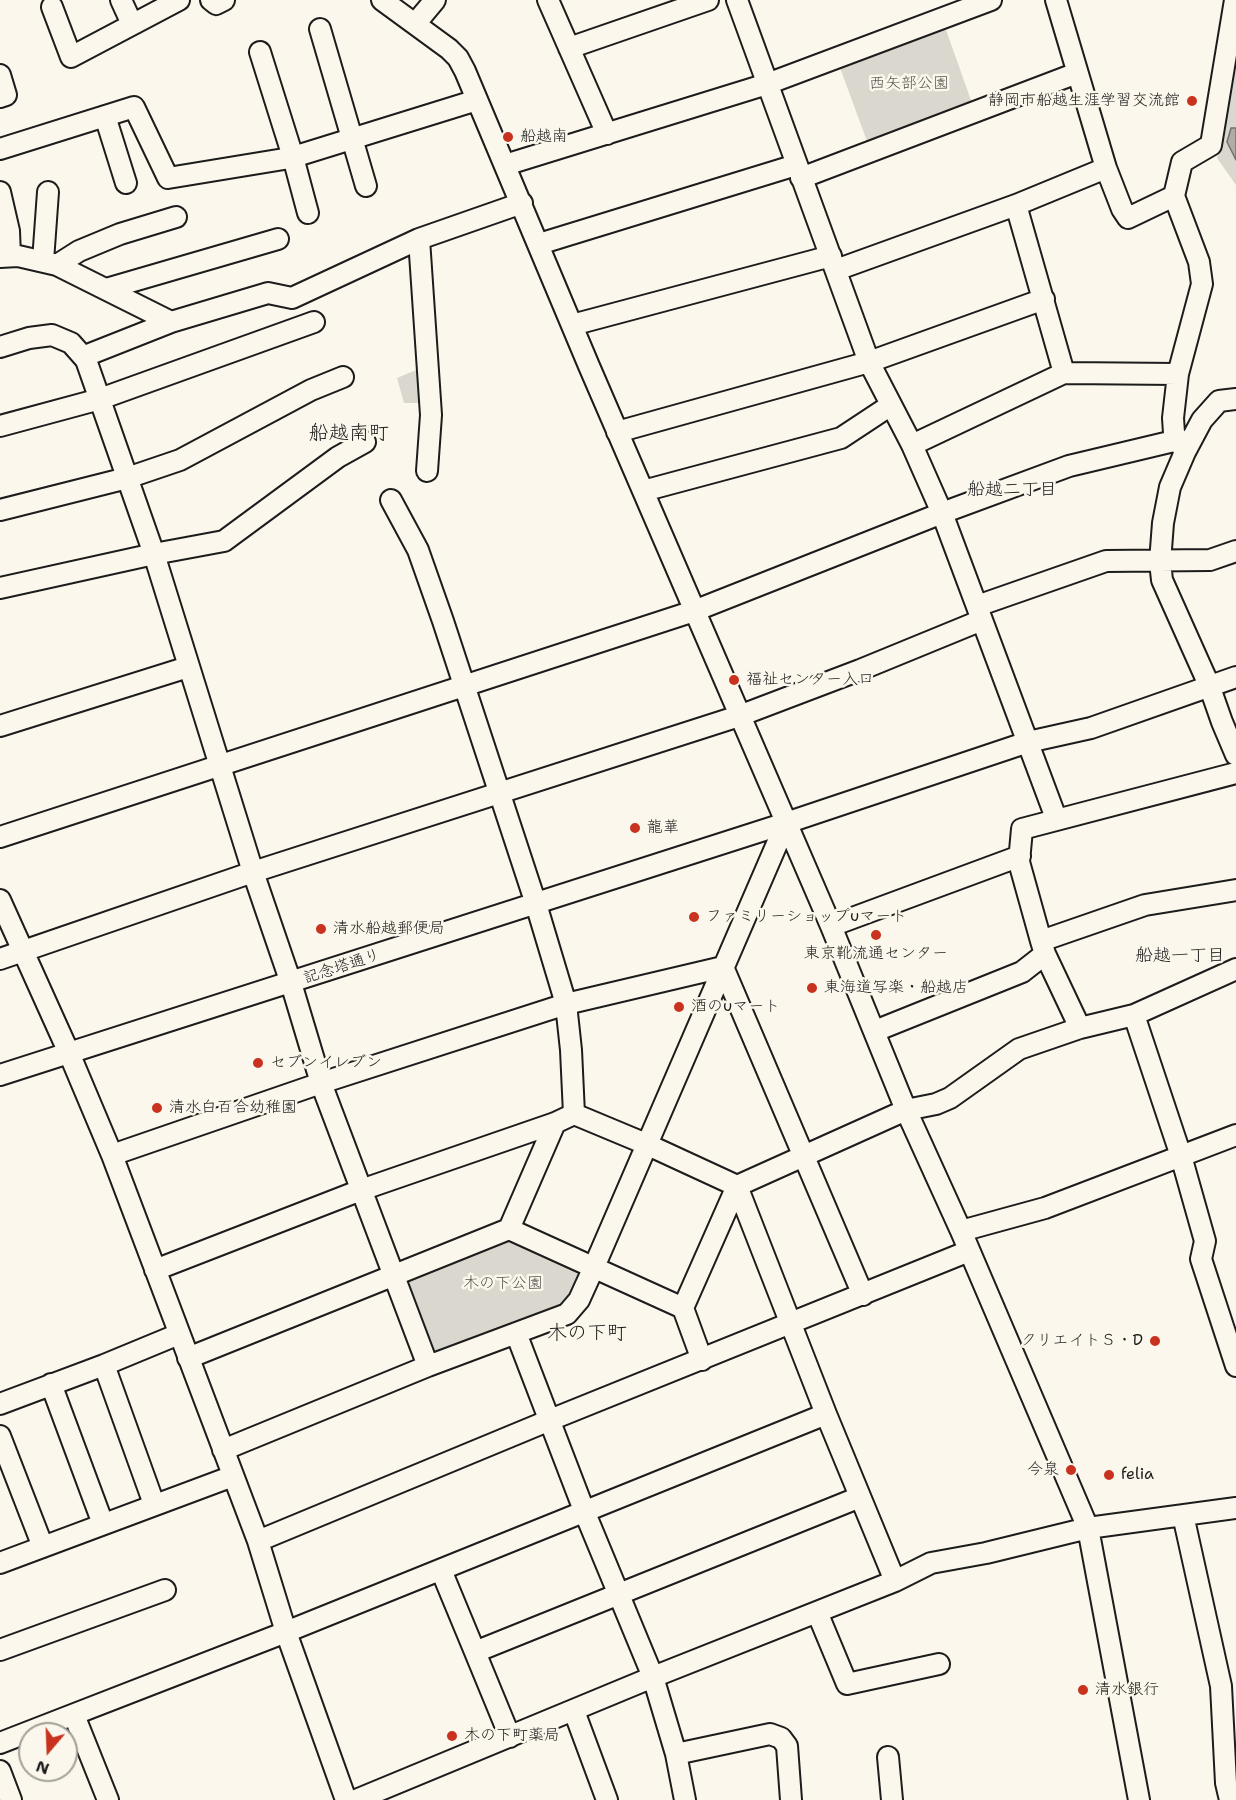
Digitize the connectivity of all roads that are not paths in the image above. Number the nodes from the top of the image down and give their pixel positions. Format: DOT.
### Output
graph roads {
  1 [pos="121,0"];
  2 [pos="179,0"];
  3 [pos="211,0"];
  4 [pos="224,0"];
  5 [pos="382,0"];
  6 [pos="435,0"];
  7 [pos="548,0"];
  8 [pos="708,0"];
  9 [pos="737,0"];
  10 [pos="991,0"];
  11 [pos="1056,0"];
  12 [pos="1235,0"];
  13 [pos="52,7"];
  14 [pos="132,24"];
  15 [pos="415,24"];
  16 [pos="320,29"];
  17 [pos="569,48"];
  18 [pos="260,52"];
  19 [pos="1077,73"];
  20 [pos="0,75"];
  21 [pos="767,84"];
  22 [pos="0,97"];
  23 [pos="477,100"];
  24 [pos="105,116"];
  25 [pos="607,134"];
  26 [pos="352,139"];
  27 [pos="0,149"];
  28 [pos="293,157"];
  29 [pos="505,165"];
  30 [pos="1106,168"];
  31 [pos="798,172"];
  32 [pos="126,183"];
  33 [pos="366,186"];
  34 [pos="0,192"];
  35 [pos="48,192"];
  36 [pos="1174,196"];
  37 [pos="522,203"];
  38 [pos="1017,205"];
  39 [pos="308,213"];
  40 [pos="176,217"];
  41 [pos="279,239"];
  42 [pos="419,239"];
  43 [pos="539,244"];
  44 [pos="5,257"];
  45 [pos="50,263"];
  46 [pos="833,263"];
  47 [pos="106,289"];
  48 [pos="1044,299"];
  49 [pos="171,322"];
  50 [pos="314,322"];
  51 [pos="572,325"];
  52 [pos="0,347"];
  53 [pos="85,356"];
  54 [pos="869,362"];
  55 [pos="1064,373"];
  56 [pos="1179,374"];
  57 [pos="343,377"];
  58 [pos="100,399"];
  59 [pos="1236,399"];
  60 [pos="891,405"];
  61 [pos="0,426"];
  62 [pos="617,432"];
  63 [pos="365,442"];
  64 [pos="912,445"];
  65 [pos="1181,446"];
  66 [pos="427,471"];
  67 [pos="127,478"];
  68 [pos="643,491"];
  69 [pos="391,500"];
  70 [pos="0,510"];
  71 [pos="942,513"];
  72 [pos="1236,551"];
  73 [pos="154,554"];
  74 [pos="1160,562"];
  75 [pos="0,588"];
  76 [pos="694,611"];
  77 [pos="980,613"];
  78 [pos="188,667"];
  79 [pos="1236,677"];
  80 [pos="1209,685"];
  81 [pos="466,686"];
  82 [pos="739,716"];
  83 [pos="0,726"];
  84 [pos="1028,742"];
  85 [pos="1236,755"];
  86 [pos="220,766"];
  87 [pos="1236,773"];
  88 [pos="499,793"];
  89 [pos="1056,819"];
  90 [pos="786,824"];
  91 [pos="0,837"];
  92 [pos="1020,856"];
  93 [pos="253,872"];
  94 [pos="1236,890"];
  95 [pos="0,900"];
  96 [pos="536,904"];
  97 [pos="831,927"];
  98 [pos="1043,947"];
  99 [pos="24,950"];
  100 [pos="0,959"];
  101 [pos="723,966"];
  102 [pos="1236,969"];
  103 [pos="291,983"];
  104 [pos="566,1004"];
  105 [pos="1134,1015"];
  106 [pos="1080,1028"];
  107 [pos="875,1031"];
  108 [pos="69,1053"];
  109 [pos="0,1075"];
  110 [pos="321,1083"];
  111 [pos="906,1110"];
  112 [pos="574,1114"];
  113 [pos="555,1123"];
  114 [pos="1236,1135"];
  115 [pos="646,1144"];
  116 [pos="112,1155"];
  117 [pos="804,1155"];
  118 [pos="1181,1156"];
  119 [pos="737,1186"];
  120 [pos="361,1190"];
  121 [pos="509,1229"];
  122 [pos="961,1231"];
  123 [pos="969,1251"];
  124 [pos="594,1267"];
  125 [pos="154,1270"];
  126 [pos="394,1276"];
  127 [pos="863,1295"];
  128 [pos="683,1308"];
  129 [pos="791,1325"];
  130 [pos="516,1333"];
  131 [pos="179,1334"];
  132 [pos="188,1358"];
  133 [pos="702,1360"];
  134 [pos="104,1365"];
  135 [pos="428,1366"];
  136 [pos="1236,1366"];
  137 [pos="51,1384"];
  138 [pos="0,1404"];
  139 [pos="826,1414"];
  140 [pos="550,1420"];
  141 [pos="0,1436"];
  142 [pos="223,1450"];
  143 [pos="233,1476"];
  144 [pos="860,1497"];
  145 [pos="154,1504"];
  146 [pos="1236,1508"];
  147 [pos="585,1513"];
  148 [pos="1183,1515"];
  149 [pos="103,1524"];
  150 [pos="1088,1528"];
  151 [pos="258,1541"];
  152 [pos="43,1546"];
  153 [pos="0,1563"];
  154 [pos="441,1570"];
  155 [pos="895,1581"];
  156 [pos="165,1590"];
  157 [pos="619,1594"];
  158 [pos="817,1612"];
  159 [pos="285,1632"];
  160 [pos="0,1650"];
  161 [pos="475,1652"];
  162 [pos="939,1664"];
  163 [pos="653,1677"];
  164 [pos="574,1711"];
  165 [pos="74,1715"];
  166 [pos="510,1737"];
  167 [pos="0,1743"];
  168 [pos="676,1755"];
  169 [pos="888,1757"];
  170 [pos="0,1771"];
  171 [pos="11,1800"];
  172 [pos="108,1800"];
  173 [pos="346,1800"];
  174 [pos="356,1800"];
  175 [pos="607,1800"];
  176 [pos="685,1800"];
  177 [pos="791,1800"];
  178 [pos="892,1800"];
  179 [pos="1139,1800"];
  180 [pos="1230,1800"];
  1 -- 14 [label="street"];
  2 -- 14 [label="street"];
  3 -- 4 [label="street"];
  5 -- 15 [label="street"];
  6 -- 15 [label="street"];
  7 -- 17 [label="street"];
  8 -- 17 [label="street"];
  9 -- 21 [label="street"];
  10 -- 21 [label="street"];
  11 -- 19 [label="street"];
  12 -- 36 [label="street"];
  13 -- 14 [label="street"];
  15 -- 23 [label="street"];
  16 -- 26 [label="street"];
  17 -- 25 [label="street"];
  18 -- 28 [label="street"];
  19 -- 30 [label="street"];
  19 -- 31 [label="street"];
  20 -- 22 [label="street"];
  21 -- 25 [label="street"];
  21 -- 31 [label="street"];
  23 -- 26 [label="street"];
  23 -- 29 [label="street"];
  24 -- 27 [label="street"];
  24 -- 28 [label="street"];
  24 -- 32 [label="street"];
  25 -- 29 [label="street"];
  26 -- 28 [label="street"];
  26 -- 33 [label="street"];
  28 -- 39 [label="street"];
  29 -- 37 [label="street"];
  30 -- 36 [label="street"];
  30 -- 38 [label="street"];
  31 -- 43 [label="street"];
  31 -- 46 [label="street"];
  34 -- 44 [label="street"];
  35 -- 45 [label="street"];
  36 -- 56 [label="street"];
  37 -- 42 [label="street"];
  37 -- 43 [label="street"];
  38 -- 46 [label="street"];
  38 -- 48 [label="street"];
  40 -- 45 [label="street"];
  41 -- 47 [label="street"];
  42 -- 49 [label="street"];
  42 -- 66 [label="street"];
  43 -- 51 [label="street"];
  44 -- 45 [label="street"];
  45 -- 47 [label="street"];
  46 -- 51 [label="street"];
  46 -- 54 [label="street"];
  47 -- 49 [label="street"];
  48 -- 54 [label="street"];
  48 -- 55 [label="street"];
  49 -- 53 [label="street"];
  50 -- 58 [label="street"];
  51 -- 62 [label="street"];
  52 -- 53 [label="street"];
  53 -- 58 [label="street"];
  54 -- 60 [label="street"];
  54 -- 62 [label="street"];
  55 -- 56 [label="street"];
  55 -- 64 [label="street"];
  56 -- 65 [label="street"];
  57 -- 67 [label="street"];
  58 -- 61 [label="street"];
  58 -- 67 [label="street"];
  59 -- 65 [label="street"];
  60 -- 64 [label="street"];
  60 -- 68 [label="street"];
  62 -- 68 [label="street"];
  63 -- 73 [label="street"];
  64 -- 71 [label="street"];
  65 -- 71 [label="street"];
  65 -- 74 [label="street"];
  67 -- 70 [label="street"];
  67 -- 73 [label="street"];
  68 -- 76 [label="street"];
  69 -- 81 [label="street"];
  71 -- 76 [label="street"];
  71 -- 77 [label="street"];
  72 -- 74 [label="street"];
  73 -- 75 [label="street"];
  73 -- 78 [label="street"];
  74 -- 77 [label="street"];
  74 -- 80 [label="street"];
  76 -- 81 [label="street"];
  76 -- 82 [label="street"];
  77 -- 82 [label="street"];
  77 -- 84 [label="street"];
  78 -- 83 [label="street"];
  78 -- 86 [label="street"];
  79 -- 80 [label="street, 記念塔通り"];
  80 -- 84 [label="street, 記念塔通り"];
  80 -- 85 [label="street"];
  81 -- 86 [label="street"];
  81 -- 88 [label="street"];
  82 -- 88 [label="street"];
  82 -- 90 [label="street"];
  84 -- 89 [label="street"];
  84 -- 90 [label="street, 記念塔通り"];
  86 -- 91 [label="street"];
  86 -- 93 [label="street"];
  87 -- 89 [label="street"];
  88 -- 93 [label="street"];
  88 -- 96 [label="street"];
  89 -- 92 [label="street"];
  90 -- 96 [label="street, 記念塔通り"];
  90 -- 97 [label="street"];
  90 -- 101 [label="street"];
  92 -- 97 [label="street"];
  92 -- 98 [label="street"];
  93 -- 99 [label="street"];
  93 -- 103 [label="street"];
  94 -- 98 [label="street"];
  95 -- 99 [label="street"];
  96 -- 103 [label="street, 記念塔通り"];
  96 -- 104 [label="street"];
  97 -- 107 [label="street"];
  98 -- 106 [label="street"];
  98 -- 107 [label="street"];
  99 -- 100 [label="street"];
  99 -- 108 [label="street"];
  101 -- 104 [label="street"];
  101 -- 115 [label="street"];
  101 -- 117 [label="street"];
  102 -- 105 [label="street"];
  103 -- 108 [label="street, 記念塔通り"];
  103 -- 110 [label="street"];
  104 -- 110 [label="street"];
  104 -- 112 [label="street"];
  105 -- 106 [label="street"];
  105 -- 118 [label="street"];
  106 -- 111 [label="street"];
  107 -- 111 [label="street"];
  108 -- 109 [label="street, 記念塔通り"];
  108 -- 116 [label="street"];
  110 -- 116 [label="street"];
  110 -- 120 [label="street"];
  111 -- 117 [label="street"];
  111 -- 122 [label="street"];
  112 -- 113 [label="street"];
  112 -- 115 [label="street"];
  113 -- 120 [label="street"];
  113 -- 121 [label="street"];
  114 -- 118 [label="street"];
  115 -- 119 [label="street"];
  115 -- 124 [label="street"];
  116 -- 125 [label="street"];
  117 -- 119 [label="street"];
  117 -- 127 [label="street"];
  118 -- 122 [label="street"];
  118 -- 136 [label="street"];
  119 -- 128 [label="street"];
  119 -- 129 [label="street"];
  120 -- 125 [label="street"];
  120 -- 126 [label="street"];
  121 -- 124 [label="street"];
  121 -- 126 [label="street"];
  122 -- 123 [label="street"];
  123 -- 127 [label="street"];
  123 -- 150 [label="street"];
  124 -- 128 [label="street"];
  124 -- 130 [label="street"];
  125 -- 131 [label="street"];
  126 -- 132 [label="street"];
  126 -- 135 [label="street"];
  127 -- 129 [label="street"];
  128 -- 133 [label="street"];
  129 -- 133 [label="street"];
  129 -- 139 [label="street"];
  130 -- 135 [label="street"];
  130 -- 140 [label="street"];
  131 -- 132 [label="street"];
  131 -- 134 [label="street"];
  132 -- 142 [label="street"];
  133 -- 140 [label="street"];
  134 -- 137 [label="street"];
  134 -- 145 [label="street"];
  135 -- 142 [label="street"];
  137 -- 138 [label="street"];
  137 -- 149 [label="street"];
  139 -- 144 [label="street"];
  139 -- 147 [label="street"];
  140 -- 147 [label="street"];
  140 -- 151 [label="street"];
  141 -- 152 [label="street"];
  142 -- 143 [label="street"];
  143 -- 145 [label="street"];
  143 -- 151 [label="street"];
  144 -- 155 [label="street"];
  144 -- 157 [label="street"];
  145 -- 149 [label="street"];
  146 -- 148 [label="street"];
  147 -- 154 [label="street"];
  147 -- 157 [label="street"];
  148 -- 150 [label="street"];
  148 -- 180 [label="street"];
  149 -- 152 [label="street"];
  150 -- 155 [label="street"];
  150 -- 179 [label="street"];
  151 -- 159 [label="street"];
  152 -- 153 [label="street"];
  154 -- 159 [label="street"];
  154 -- 161 [label="street"];
  155 -- 158 [label="street"];
  156 -- 160 [label="street"];
  157 -- 161 [label="street"];
  157 -- 163 [label="street"];
  158 -- 162 [label="street"];
  158 -- 163 [label="street"];
  159 -- 165 [label="street"];
  159 -- 173 [label="street"];
  161 -- 166 [label="street"];
  163 -- 164 [label="street"];
  163 -- 168 [label="street"];
  164 -- 166 [label="street"];
  164 -- 175 [label="street"];
  165 -- 167 [label="street"];
  165 -- 172 [label="street"];
  166 -- 174 [label="street"];
  168 -- 176 [label="street"];
  168 -- 177 [label="street"];
  169 -- 178 [label="street"];
  170 -- 171 [label="street"];
}
